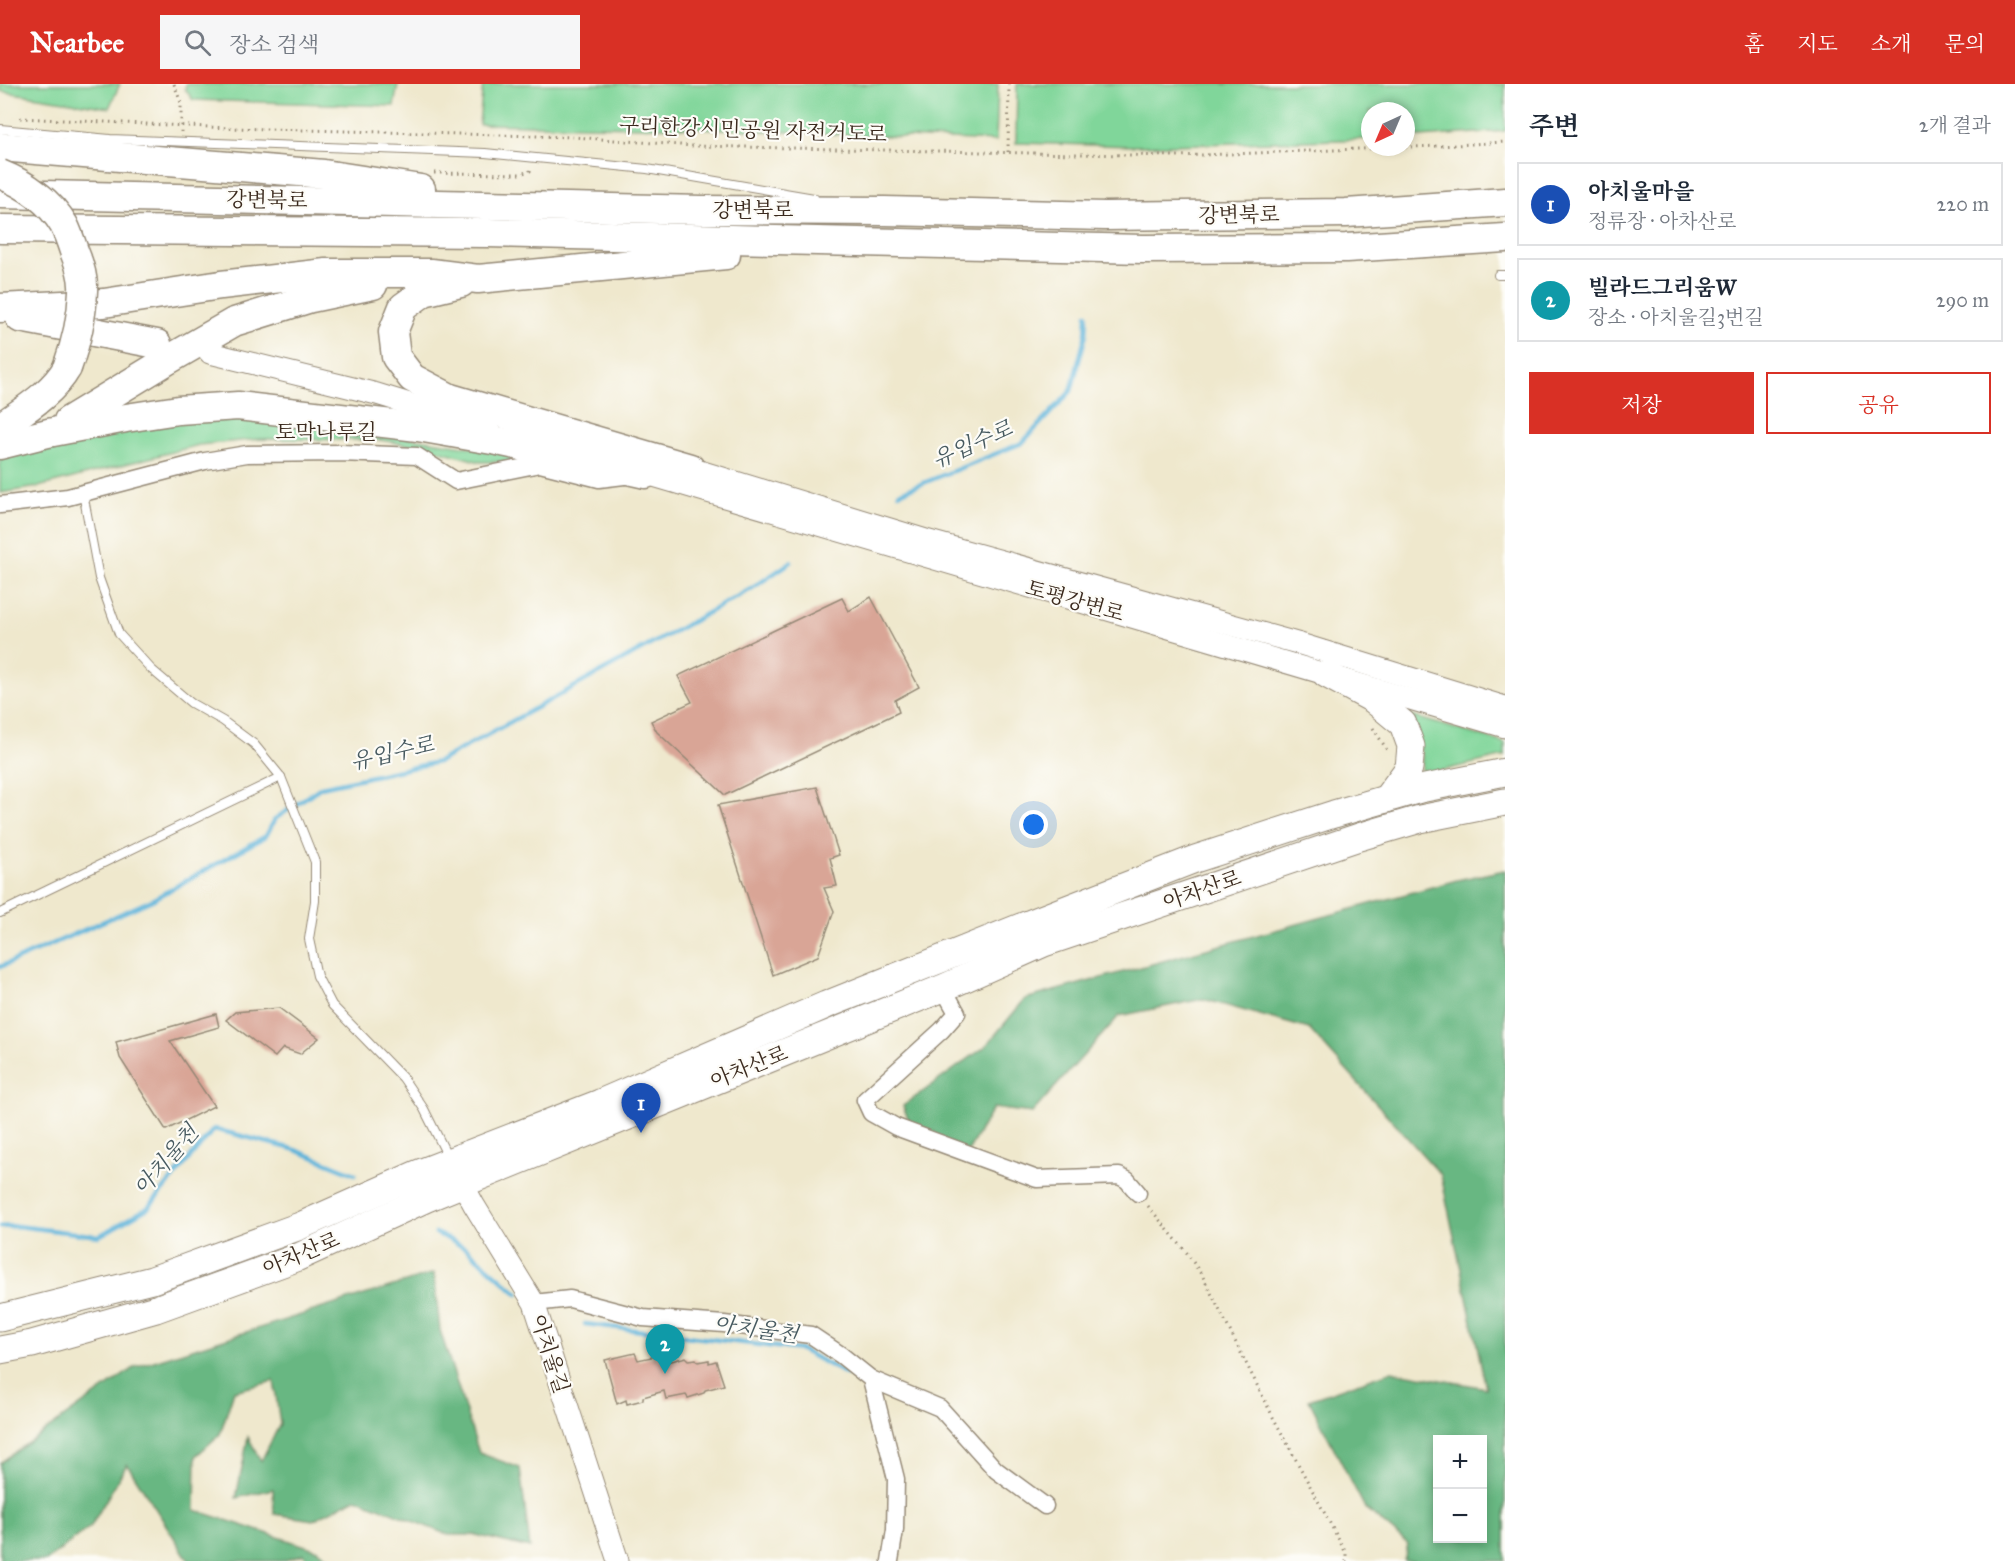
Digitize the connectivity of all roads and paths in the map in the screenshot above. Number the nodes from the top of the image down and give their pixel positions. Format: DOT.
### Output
graph roads {
  1 [pos="174,84"];
  2 [pos="1009,84"];
  3 [pos="11,117"];
  4 [pos="181,124"];
  5 [pos="0,129"];
  6 [pos="1505,142"];
  7 [pos="0,147"];
  8 [pos="1008,152"];
  9 [pos="0,174"];
  10 [pos="0,194"];
  11 [pos="1505,202"];
  12 [pos="533,206"];
  13 [pos="885,211"];
  14 [pos="0,229"];
  15 [pos="1505,238"];
  16 [pos="849,243"];
  17 [pos="431,273"];
  18 [pos="478,279"];
  19 [pos="0,308"];
  20 [pos="0,314"];
  21 [pos="158,344"];
  22 [pos="210,353"];
  23 [pos="0,426"];
  24 [pos="48,433"];
  25 [pos="0,445"];
  26 [pos="690,468"];
  27 [pos="646,474"];
  28 [pos="83,493"];
  29 [pos="0,505"];
  30 [pos="1326,674"];
  31 [pos="1505,707"];
  32 [pos="1505,727"];
  33 [pos="1505,772"];
  34 [pos="283,779"];
  35 [pos="1386,799"];
  36 [pos="1505,802"];
  37 [pos="0,913"];
  38 [pos="943,988"];
  39 [pos="457,1173"];
  40 [pos="1137,1193"];
  41 [pos="534,1303"];
  42 [pos="0,1318"];
  43 [pos="0,1350"];
  44 [pos="871,1379"];
  45 [pos="1045,1506"];
  46 [pos="618,1561"];
  47 [pos="890,1561"];
  48 [pos="1346,1561"];
  1 -- 4 [label="path"];
  2 -- 8 [label="path"];
  3 -- 4 [label="path, 구리한강시민공원 자전거도로"];
  4 -- 8 [label="path, 구리한강시민공원 자전거도로"];
  5 -- 13 [label="lane"];
  6 -- 8 [label="path, 구리한강시민공원 자전거도로"];
  7 -- 12 [label="highway"];
  9 -- 23 [label="highway, bridge"];
  10 -- 12 [label="highway, 강변북로"];
  11 -- 13 [label="highway, 강변북로"];
  12 -- 13 [label="highway, 강변북로"];
  14 -- 16 [label="highway, 강변북로"];
  15 -- 16 [label="highway, 강변북로"];
  16 -- 18 [label="highway"];
  17 -- 18 [label="highway"];
  17 -- 19 [label="highway"];
  17 -- 24 [label="highway"];
  18 -- 26 [label="highway"];
  20 -- 21 [label="highway"];
  22 -- 27 [label="street, 토평강변로"];
  24 -- 25 [label="highway"];
  24 -- 27 [label="highway"];
  26 -- 27 [label="street"];
  26 -- 31 [label="street, 토평강변로"];
  27 -- 28 [label="street, 토막나루길"];
  27 -- 30 [label="street, 토평강변로"];
  28 -- 29 [label="street, 토막나루길"];
  28 -- 34 [label="lane"];
  30 -- 32 [label="street, 토평강변로"];
  30 -- 35 [label="main road"];
  33 -- 35 [label="main road, 아차산로"];
  34 -- 37 [label="lane"];
  34 -- 39 [label="lane"];
  35 -- 39 [label="main road, 아차산로"];
  36 -- 38 [label="main road, 아차산로"];
  38 -- 39 [label="main road, 아차산로"];
  38 -- 40 [label="street"];
  39 -- 41 [label="street, 아치울길"];
  39 -- 42 [label="main road, 아차산로"];
  39 -- 43 [label="main road, 아차산로"];
  40 -- 48 [label="path"];
  41 -- 44 [label="street"];
  41 -- 46 [label="street, 아치울길"];
  44 -- 45 [label="street"];
  44 -- 47 [label="street"];
}
